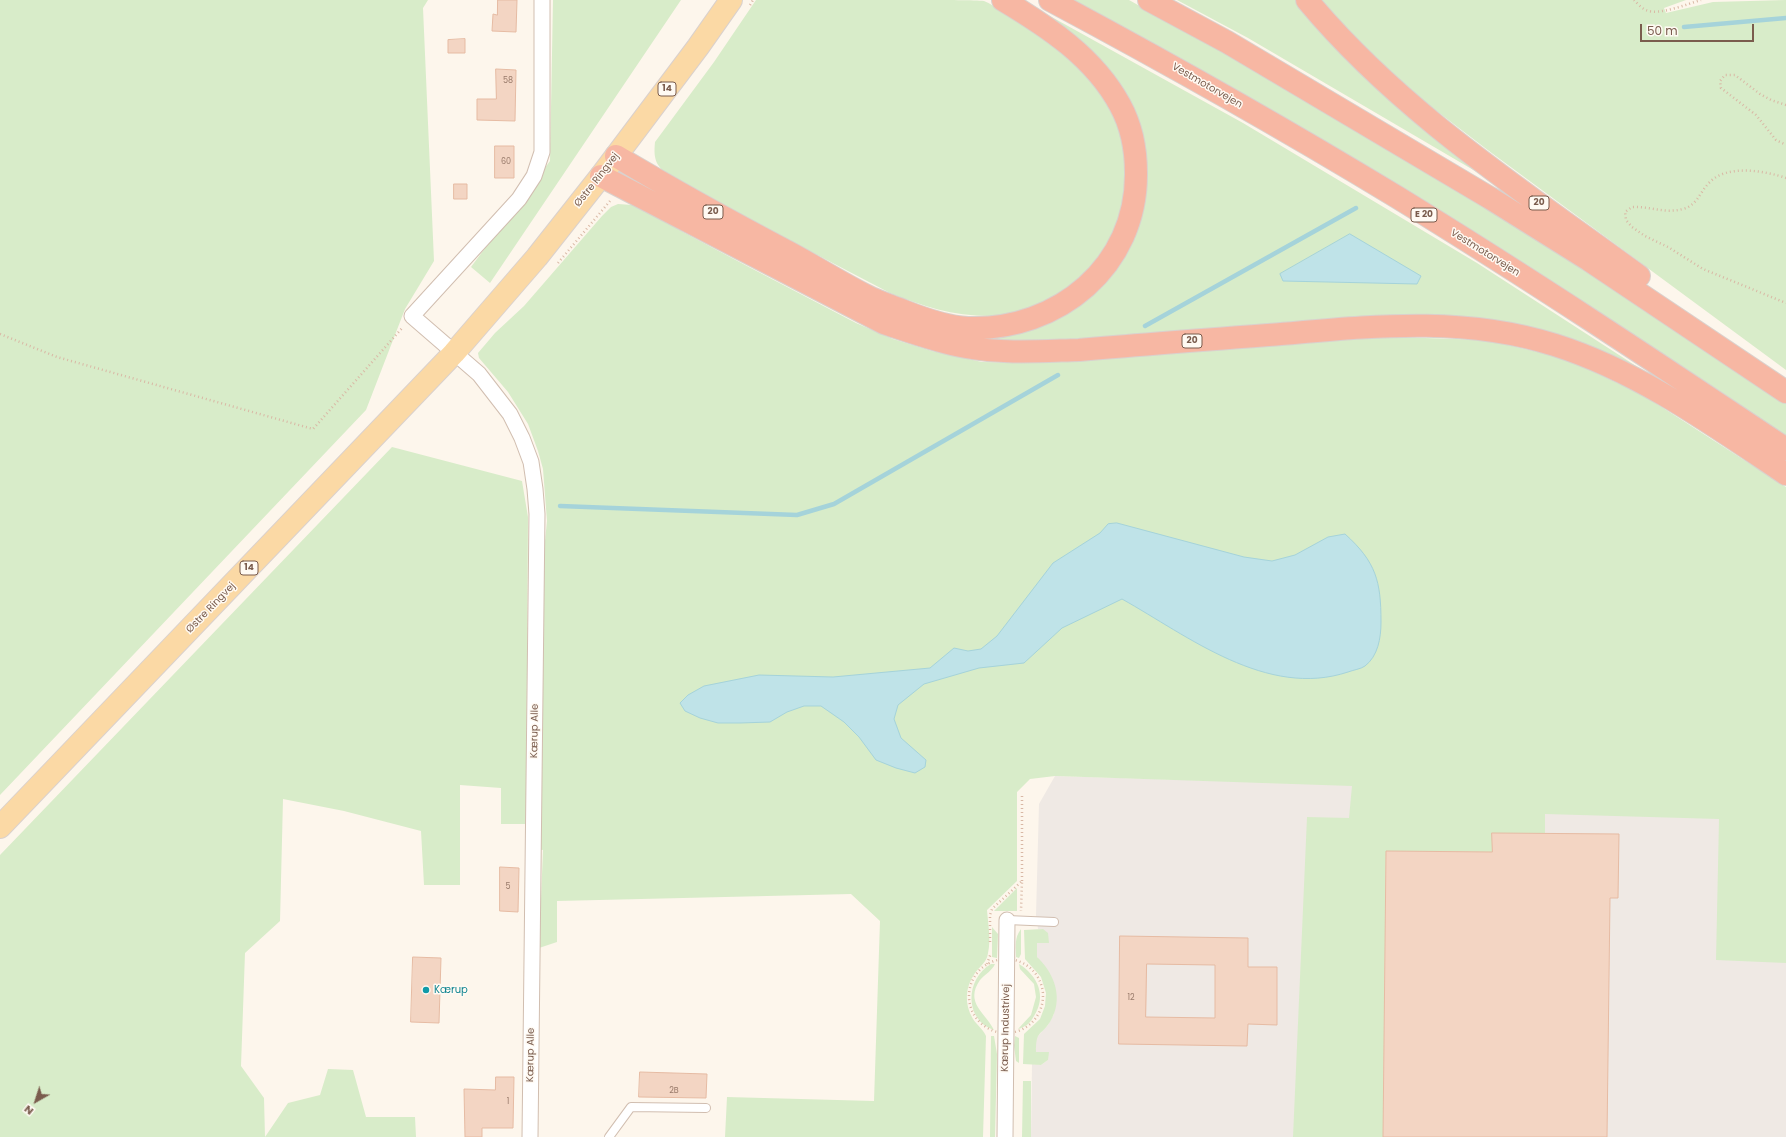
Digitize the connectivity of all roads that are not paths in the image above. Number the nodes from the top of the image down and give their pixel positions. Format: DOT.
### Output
graph roads {
  1 [pos="542,0"];
  2 [pos="731,0"];
  3 [pos="1003,0"];
  4 [pos="1050,0"];
  5 [pos="1149,0"];
  6 [pos="1307,0"];
  7 [pos="616,156"];
  8 [pos="601,176"];
  9 [pos="454,353"];
  10 [pos="1786,391"];
  11 [pos="1786,449"];
  12 [pos="1786,474"];
  13 [pos="0,827"];
  14 [pos="1007,920"];
  15 [pos="1054,922"];
  16 [pos="706,1108"];
  17 [pos="530,1137"];
  18 [pos="609,1137"];
  19 [pos="1005,1137"];
  1 -- 9 [label="street"];
  2 -- 7 [label="main road, Østre Ringvej / 14"];
  3 -- 7 [label="highway, 20"];
  4 -- 11 [label="highway, Vestmotorvejen / E 20"];
  5 -- 10 [label="highway"];
  6 -- 10 [label="highway, 20"];
  7 -- 8 [label="main road, Østre Ringvej / 14"];
  8 -- 9 [label="main road, Østre Ringvej / 14"];
  8 -- 12 [label="highway, 20"];
  9 -- 13 [label="main road, Østre Ringvej / 14"];
  9 -- 17 [label="street, Kærup Alle"];
  14 -- 15 [label="lane"];
  14 -- 19 [label="street, Kærup Industrivej"];
  16 -- 18 [label="lane"];
}
